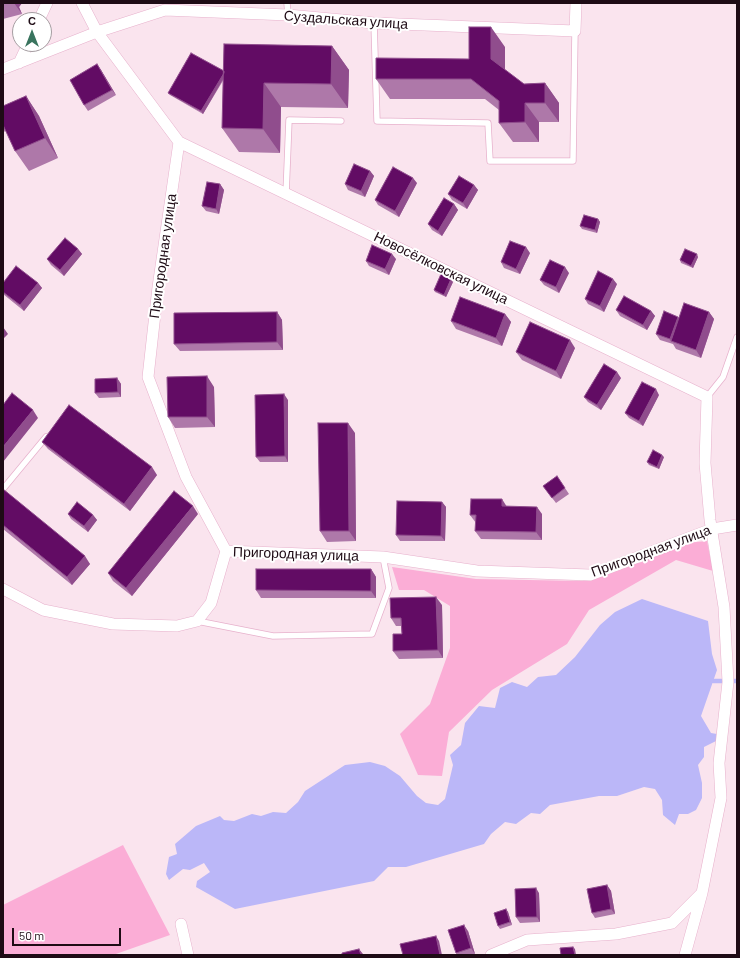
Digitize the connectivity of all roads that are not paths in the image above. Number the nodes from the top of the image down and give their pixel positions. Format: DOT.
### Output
graph roads {
  1 [pos="82,3"];
  2 [pos="287,3"];
  3 [pos="576,3"];
  4 [pos="288,15"];
  5 [pos="374,23"];
  6 [pos="575,31"];
  7 [pos="97,32"];
  8 [pos="24,52"];
  9 [pos="19,63"];
  10 [pos="3,70"];
  11 [pos="341,121"];
  12 [pos="179,142"];
  13 [pos="286,194"];
  14 [pos="737,337"];
  15 [pos="707,397"];
  16 [pos="50,432"];
  17 [pos="3,489"];
  18 [pos="737,525"];
  19 [pos="712,529"];
  20 [pos="226,551"];
  21 [pos="383,557"];
  22 [pos="3,589"];
  23 [pos="197,621"];
  24 [pos="702,893"];
  25 [pos="181,924"];
  26 [pos="188,955"];
  27 [pos="491,955"];
  28 [pos="685,955"];
  1 -- 7 [label="street, Новосёлковская улица"];
  2 -- 4 [label="lane"];
  3 -- 6 [label="street"];
  4 -- 5 [label="street, Суздальская улица"];
  4 -- 7 [label="street, Суздальская улица"];
  5 -- 6 [label="street, Суздальская улица"];
  5 -- 6 [label="lane"];
  7 -- 9 [label="street, Суздальская улица"];
  7 -- 12 [label="street, Новосёлковская улица"];
  8 -- 9 [label="street"];
  9 -- 10 [label="street, Суздальская улица"];
  11 -- 13 [label="lane"];
  12 -- 13 [label="street, Новосёлковская улица"];
  12 -- 20 [label="street, Пригородная улица"];
  13 -- 15 [label="street, Новосёлковская улица"];
  14 -- 15 [label="lane"];
  15 -- 19 [label="street"];
  16 -- 17 [label="lane"];
  18 -- 19 [label="street, Пригородная улица"];
  19 -- 21 [label="street, Пригородная улица"];
  19 -- 24 [label="street"];
  20 -- 21 [label="street, Пригородная улица"];
  20 -- 23 [label="street"];
  21 -- 23 [label="lane"];
  22 -- 23 [label="street"];
  24 -- 27 [label="street"];
  24 -- 28 [label="street"];
  25 -- 26 [label="street"];
}
